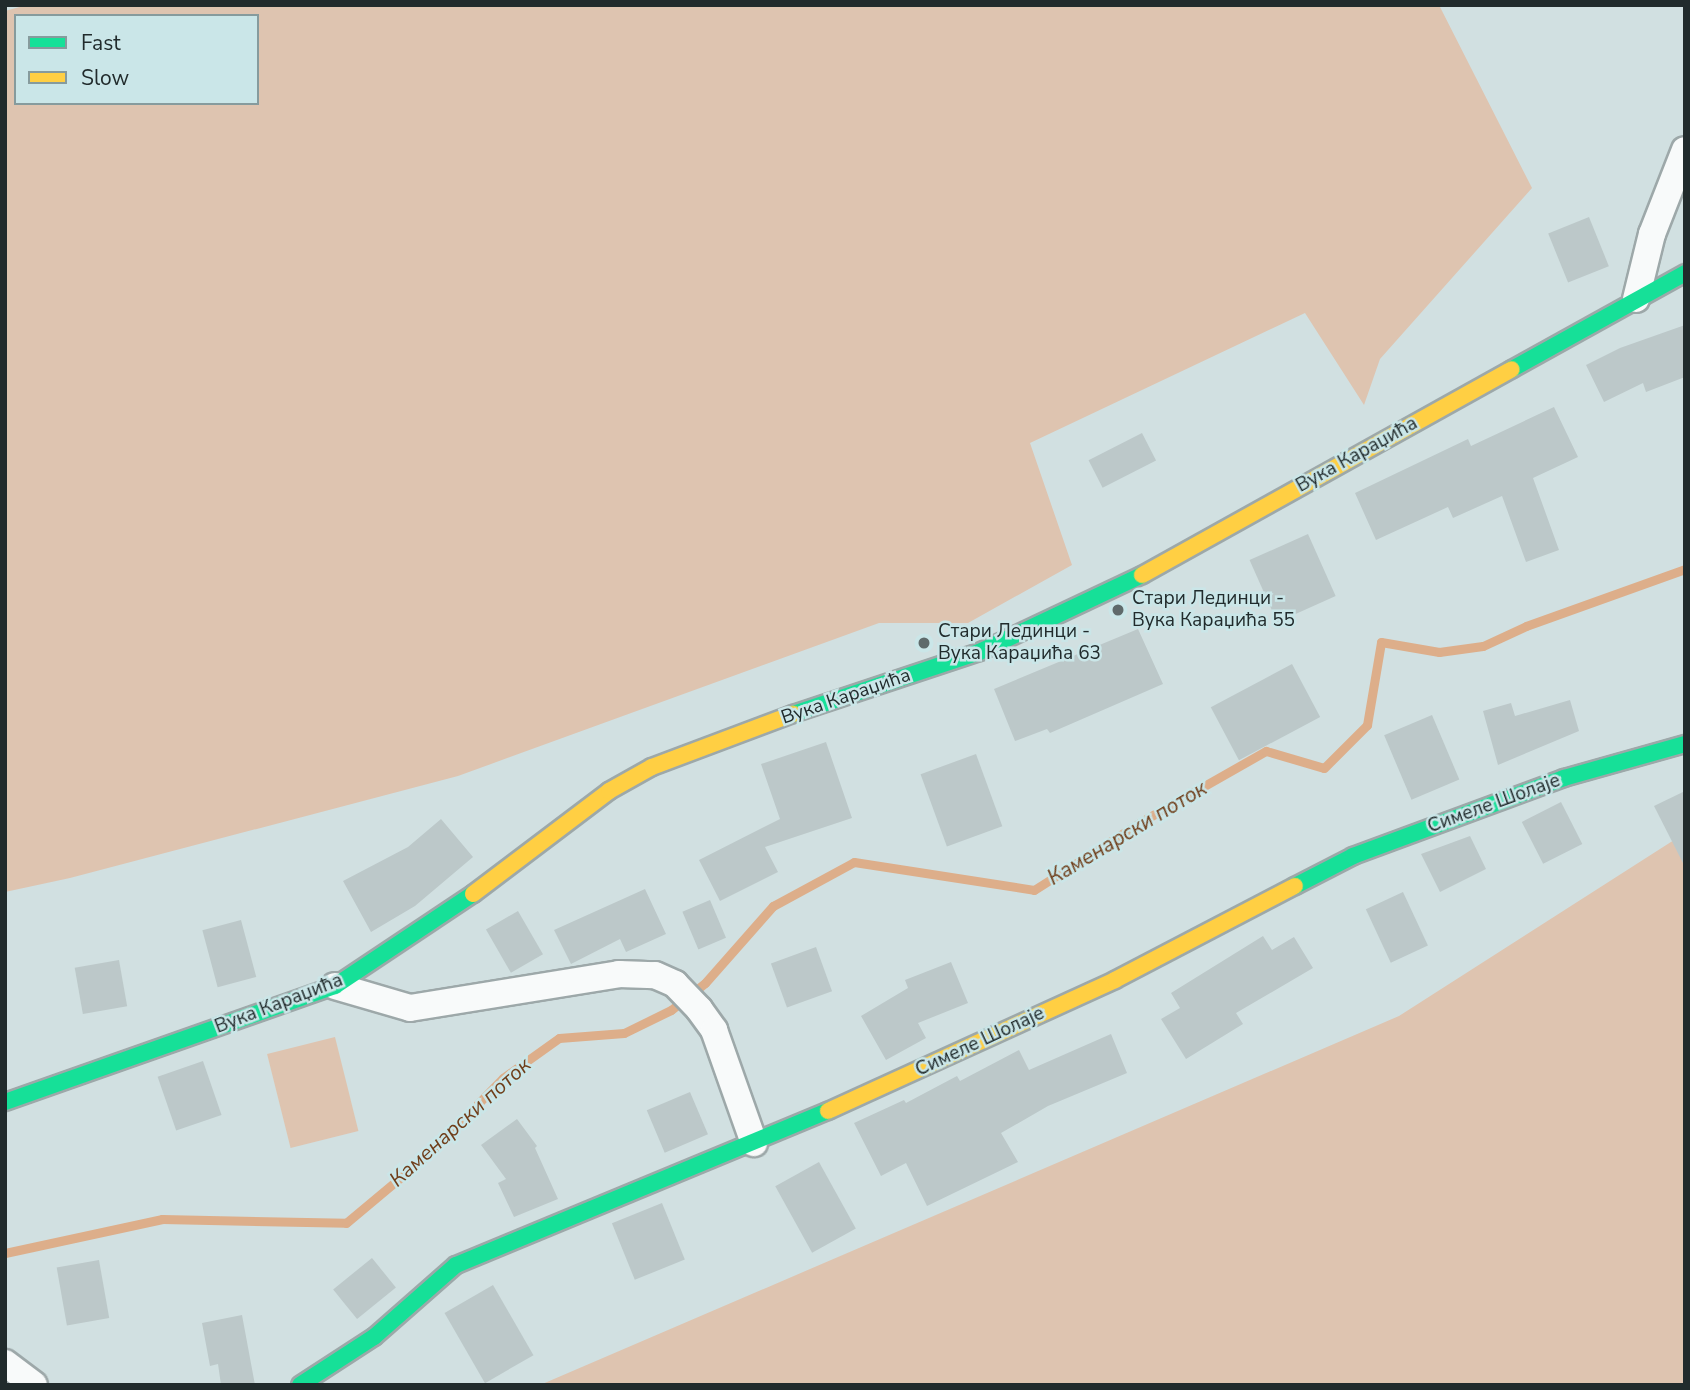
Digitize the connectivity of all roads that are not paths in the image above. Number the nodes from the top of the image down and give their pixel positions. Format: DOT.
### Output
graph roads {
  1 [pos="1685,150"];
  2 [pos="1685,273"];
  3 [pos="1636,299"];
  4 [pos="1685,744"];
  5 [pos="335,986"];
  6 [pos="5,1102"];
  7 [pos="754,1143"];
  8 [pos="5,1363"];
  9 [pos="34,1385"];
  10 [pos="300,1385"];
  1 -- 3 [label="street"];
  2 -- 3 [label="street, Вука Караџића"];
  3 -- 5 [label="street, Вука Караџића"];
  4 -- 7 [label="street, Симеле Шолаје"];
  5 -- 6 [label="street, Вука Караџића"];
  5 -- 7 [label="street"];
  7 -- 10 [label="street, Симеле Шолаје"];
  8 -- 9 [label="street"];
}
